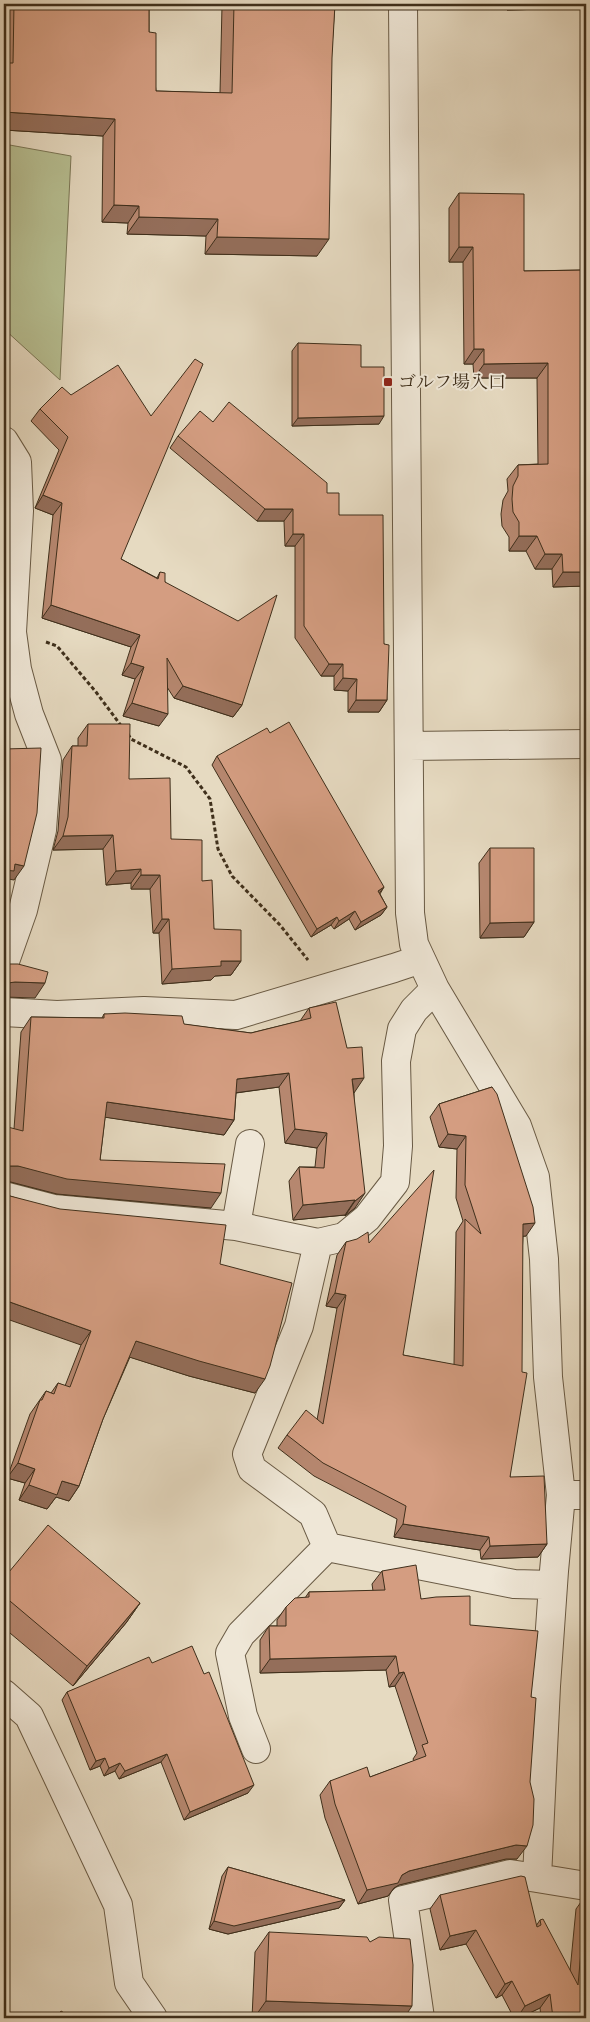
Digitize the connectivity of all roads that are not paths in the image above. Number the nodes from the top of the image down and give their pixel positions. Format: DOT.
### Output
graph roads {
  1 [pos="402,4"];
  2 [pos="4,441"];
  3 [pos="586,744"];
  4 [pos="408,746"];
  5 [pos="421,958"];
  6 [pos="4,964"];
  7 [pos="436,989"];
  8 [pos="4,1012"];
  9 [pos="250,1144"];
  10 [pos="4,1196"];
  11 [pos="236,1226"];
  12 [pos="318,1243"];
  13 [pos="574,1495"];
  14 [pos="327,1547"];
  15 [pos="553,1585"];
  16 [pos="4,1694"];
  17 [pos="256,1749"];
  18 [pos="537,1878"];
  19 [pos="586,1886"];
  20 [pos="153,2018"];
  21 [pos="420,2018"];
  1 -- 4 [label="street"];
  2 -- 6 [label="street"];
  3 -- 4 [label="street"];
  4 -- 5 [label="street"];
  5 -- 7 [label="street"];
  5 -- 8 [label="street"];
  7 -- 12 [label="street"];
  7 -- 13 [label="street"];
  9 -- 11 [label="street"];
  10 -- 11 [label="street"];
  11 -- 12 [label="street"];
  12 -- 14 [label="street"];
  13 -- 15 [label="street"];
  14 -- 15 [label="street"];
  14 -- 17 [label="street"];
  15 -- 18 [label="street"];
  16 -- 20 [label="street"];
  18 -- 19 [label="street"];
  18 -- 21 [label="street"];
}
